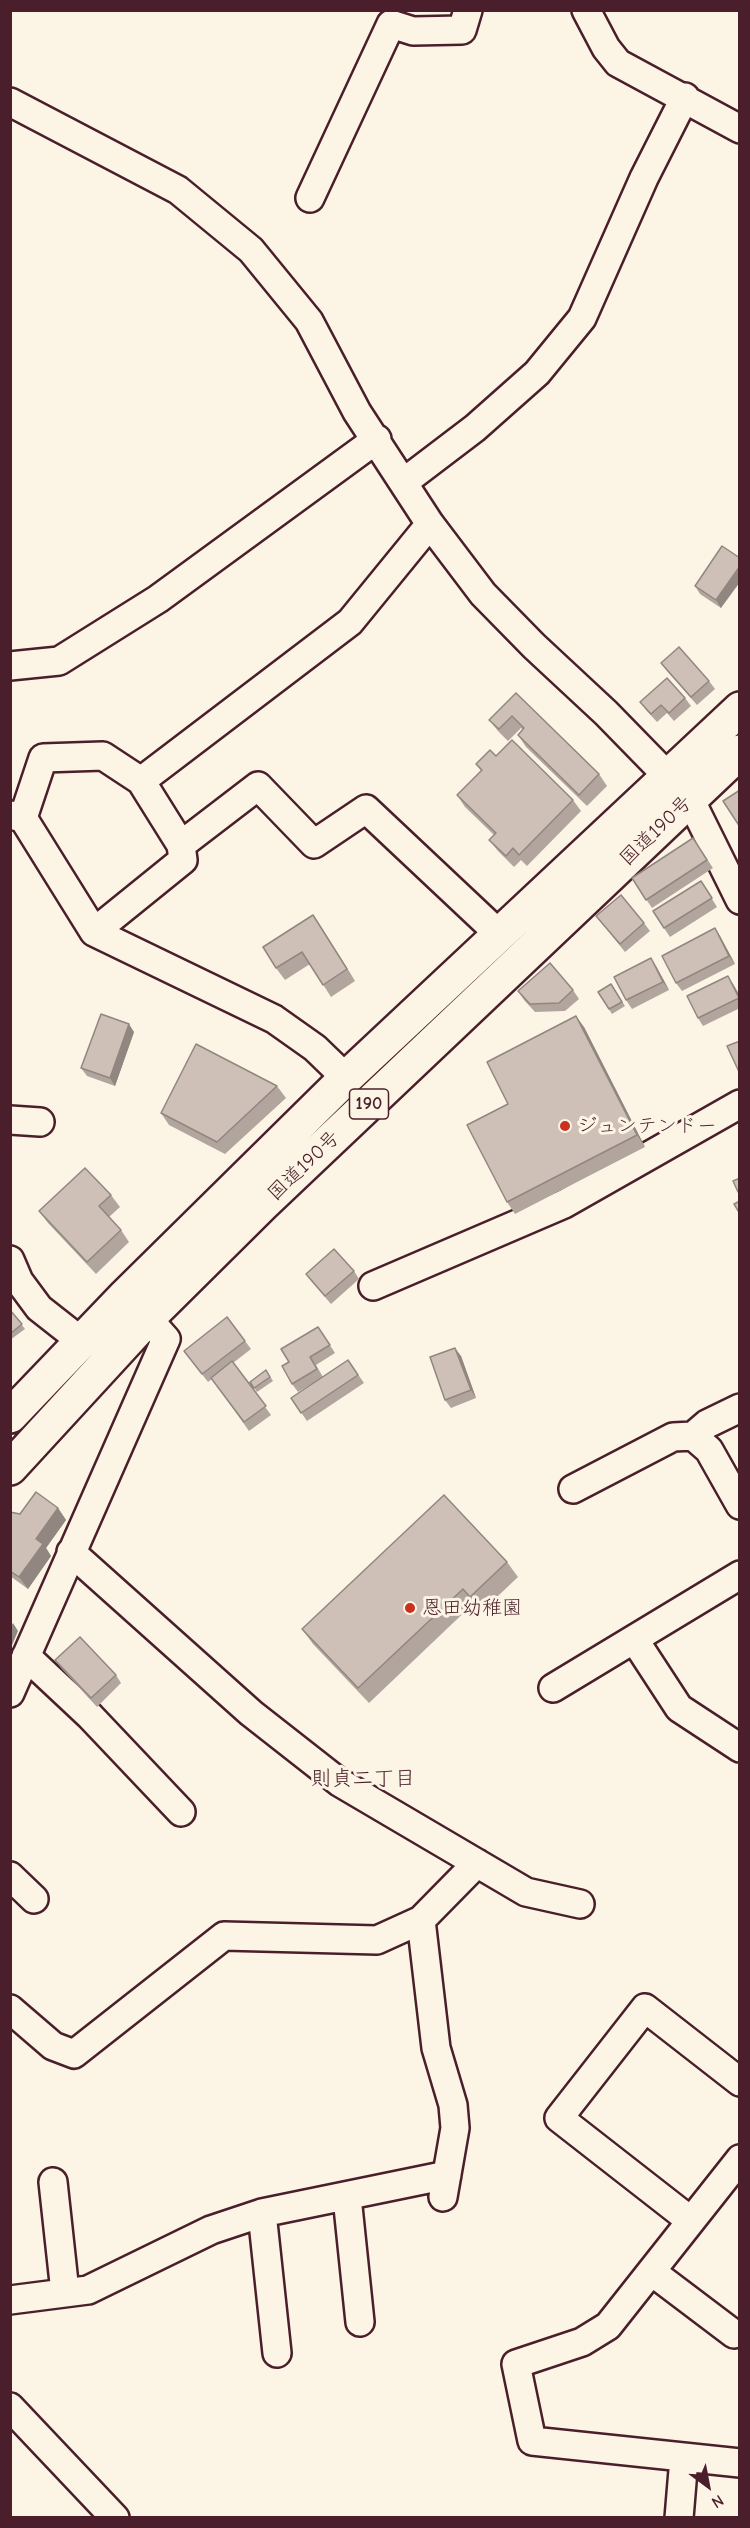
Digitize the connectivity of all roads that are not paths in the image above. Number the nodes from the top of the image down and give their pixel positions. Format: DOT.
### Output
graph roads {
  1 [pos="468,10"];
  2 [pos="586,10"];
  3 [pos="685,97"];
  4 [pos="10,102"];
  5 [pos="740,129"];
  6 [pos="310,198"];
  7 [pos="376,439"];
  8 [pos="404,482"];
  9 [pos="430,524"];
  10 [pos="10,666"];
  11 [pos="740,709"];
  12 [pos="740,752"];
  13 [pos="141,781"];
  14 [pos="679,789"];
  15 [pos="17,817"];
  16 [pos="181,845"];
  17 [pos="740,900"];
  18 [pos="94,932"];
  19 [pos="500,935"];
  20 [pos="346,1078"];
  21 [pos="740,1104"];
  22 [pos="10,1120"];
  23 [pos="40,1122"];
  24 [pos="13,1275"];
  25 [pos="373,1286"];
  26 [pos="137,1306"];
  27 [pos="81,1341"];
  28 [pos="740,1408"];
  29 [pos="10,1416"];
  30 [pos="693,1436"];
  31 [pos="10,1468"];
  32 [pos="573,1489"];
  33 [pos="740,1505"];
  34 [pos="71,1552"];
  35 [pos="740,1575"];
  36 [pos="634,1639"];
  37 [pos="26,1656"];
  38 [pos="553,1688"];
  39 [pos="10,1693"];
  40 [pos="740,1748"];
  41 [pos="181,1812"];
  42 [pos="477,1863"];
  43 [pos="10,1876"];
  44 [pos="34,1899"];
  45 [pos="580,1904"];
  46 [pos="421,1920"];
  47 [pos="10,2009"];
  48 [pos="740,2082"];
  49 [pos="738,2164"];
  50 [pos="53,2182"];
  51 [pos="347,2197"];
  52 [pos="262,2213"];
  53 [pos="691,2221"];
  54 [pos="652,2272"];
  55 [pos="65,2292"];
  56 [pos="10,2300"];
  57 [pos="360,2322"];
  58 [pos="734,2334"];
  59 [pos="277,2354"];
  60 [pos="10,2407"];
  61 [pos="684,2458"];
  62 [pos="740,2463"];
  63 [pos="115,2517"];
  64 [pos="679,2517"];
  1 -- 6 [label="street"];
  2 -- 3 [label="street"];
  3 -- 5 [label="street"];
  3 -- 8 [label="street"];
  4 -- 7 [label="street"];
  7 -- 8 [label="street"];
  7 -- 10 [label="street"];
  8 -- 9 [label="street"];
  9 -- 13 [label="street"];
  9 -- 14 [label="street"];
  11 -- 14 [label="highway, 国道190号 / 190"];
  12 -- 14 [label="highway, 国道190号 / 190"];
  13 -- 15 [label="street"];
  13 -- 16 [label="street"];
  14 -- 17 [label="street"];
  14 -- 19 [label="highway, 国道190号 / 190"];
  14 -- 26 [label="highway, 国道190号 / 190"];
  15 -- 18 [label="street"];
  16 -- 18 [label="street"];
  16 -- 19 [label="street"];
  18 -- 20 [label="street"];
  19 -- 20 [label="highway, 国道190号 / 190"];
  20 -- 26 [label="highway, 国道190号 / 190"];
  21 -- 25 [label="street"];
  22 -- 23 [label="street"];
  24 -- 27 [label="street"];
  26 -- 27 [label="highway, 国道190号 / 190"];
  26 -- 31 [label="highway, 国道190号 / 190"];
  26 -- 34 [label="street"];
  27 -- 29 [label="highway, 国道190号 / 190"];
  28 -- 30 [label="street"];
  30 -- 32 [label="street"];
  30 -- 33 [label="street"];
  34 -- 37 [label="street"];
  34 -- 42 [label="street"];
  35 -- 36 [label="street"];
  36 -- 38 [label="street"];
  36 -- 40 [label="street"];
  37 -- 39 [label="street"];
  37 -- 41 [label="street"];
  42 -- 45 [label="street"];
  42 -- 46 [label="street"];
  43 -- 44 [label="street"];
  46 -- 47 [label="street"];
  46 -- 51 [label="street"];
  48 -- 53 [label="street"];
  49 -- 53 [label="street"];
  50 -- 55 [label="street"];
  51 -- 52 [label="street"];
  51 -- 57 [label="street"];
  52 -- 55 [label="street"];
  52 -- 59 [label="street"];
  53 -- 54 [label="street"];
  54 -- 58 [label="street"];
  54 -- 61 [label="street"];
  55 -- 56 [label="street"];
  60 -- 63 [label="street"];
  61 -- 62 [label="street"];
  61 -- 64 [label="street"];
}
